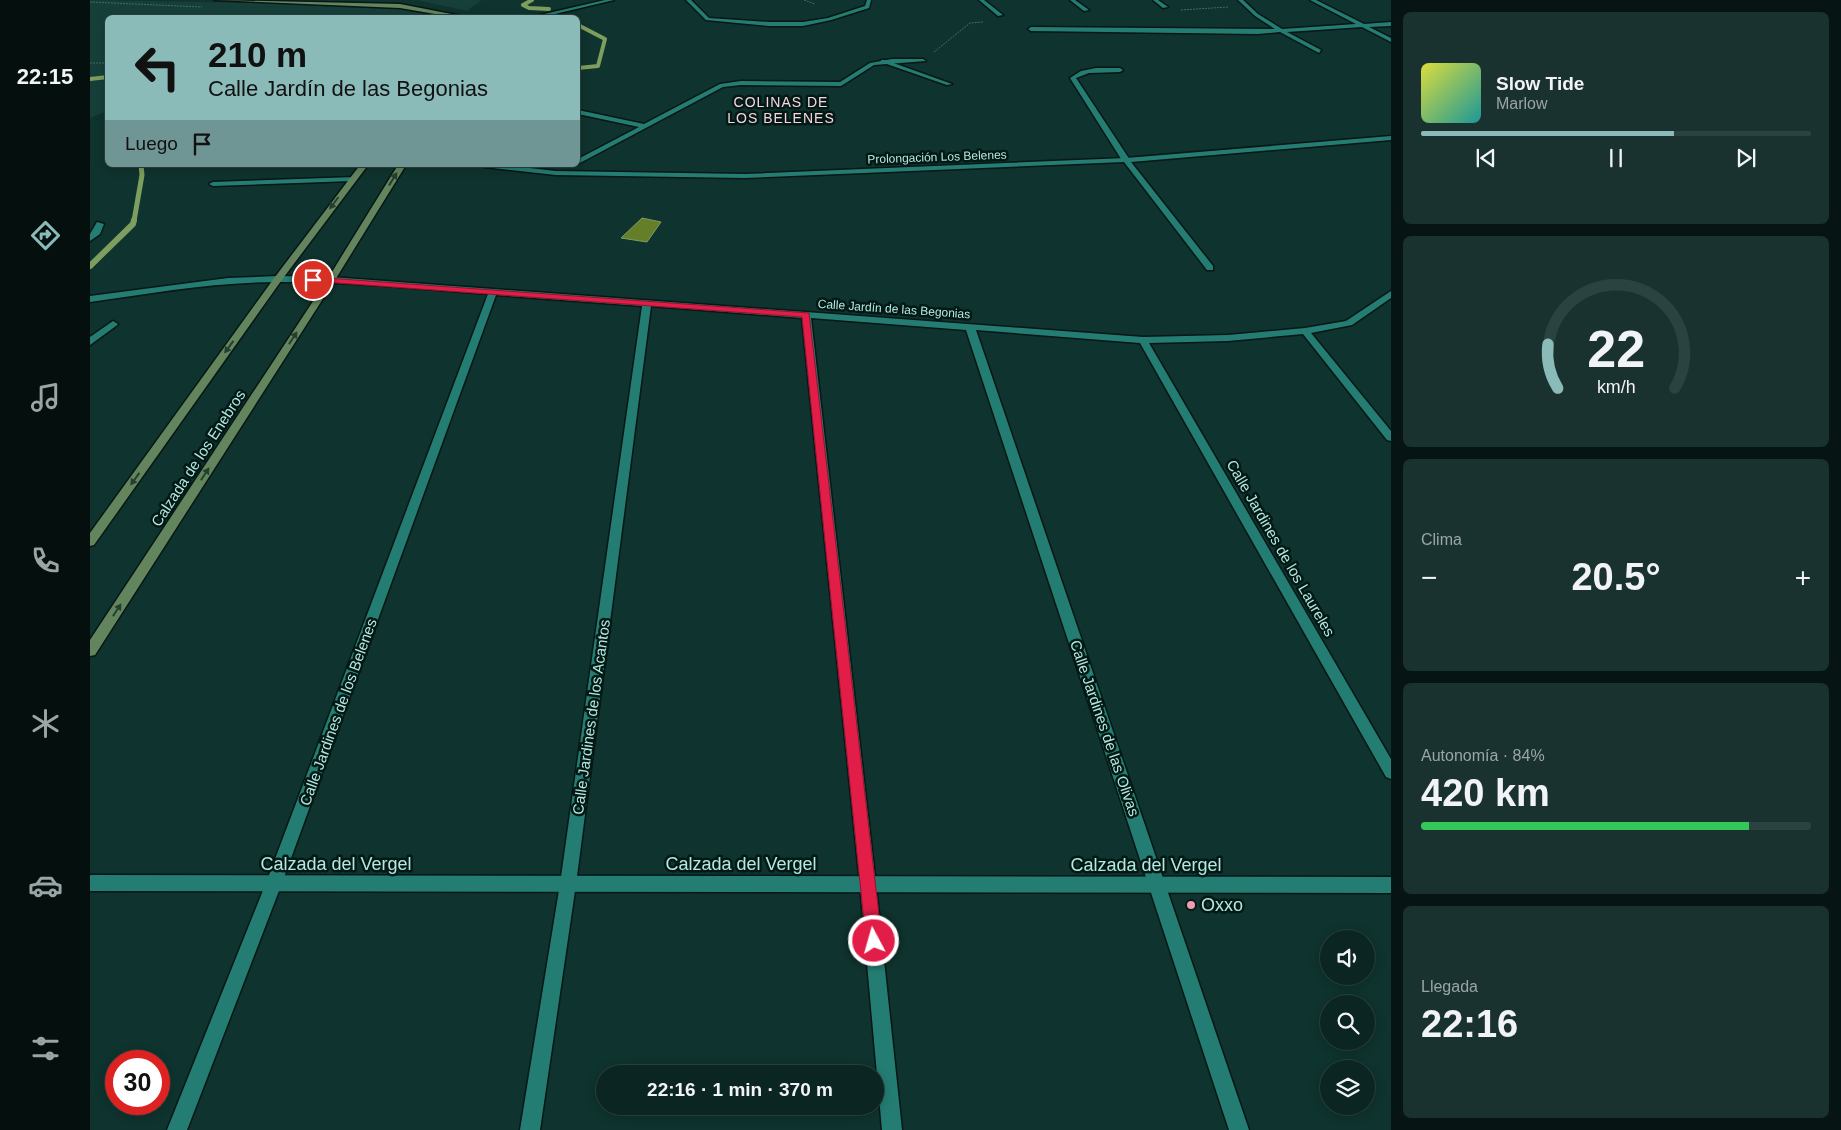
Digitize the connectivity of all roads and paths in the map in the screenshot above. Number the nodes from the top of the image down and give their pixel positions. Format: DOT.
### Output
graph roads {
  1 [pos="216,0"];
  2 [pos="612,0"];
  3 [pos="688,0"];
  4 [pos="869,0"];
  5 [pos="981,0"];
  6 [pos="1072,0"];
  7 [pos="1155,0"];
  8 [pos="1240,0"];
  9 [pos="1312,0"];
  10 [pos="260,1"];
  11 [pos="285,1"];
  12 [pos="1165,7"];
  13 [pos="1086,10"];
  14 [pos="452,15"];
  15 [pos="543,15"];
  16 [pos="1000,15"];
  17 [pos="1391,24"];
  18 [pos="1365,26"];
  19 [pos="1032,29"];
  20 [pos="1284,31"];
  21 [pos="1391,40"];
  22 [pos="1319,52"];
  23 [pos="883,61"];
  24 [pos="923,61"];
  25 [pos="90,63"];
  26 [pos="105,63"];
  27 [pos="1120,70"];
  28 [pos="949,84"];
  29 [pos="580,112"];
  30 [pos="644,126"];
  31 [pos="1391,138"];
  32 [pos="1126,160"];
  33 [pos="580,161"];
  34 [pos="362,167"];
  35 [pos="401,167"];
  36 [pos="502,167"];
  37 [pos="568,167"];
  38 [pos="556,173"];
  39 [pos="352,179"];
  40 [pos="213,184"];
  41 [pos="100,224"];
  42 [pos="90,239"];
  43 [pos="1210,268"];
  44 [pos="278,279"];
  45 [pos="331,280"];
  46 [pos="493,292"];
  47 [pos="1391,294"];
  48 [pos="90,299"];
  49 [pos="647,304"];
  50 [pos="806,315"];
  51 [pos="113,324"];
  52 [pos="970,327"];
  53 [pos="1305,331"];
  54 [pos="1143,340"];
  55 [pos="90,342"];
  56 [pos="1391,438"];
  57 [pos="90,542"];
  58 [pos="90,651"];
  59 [pos="1391,773"];
  60 [pos="90,883"];
  61 [pos="274,883"];
  62 [pos="568,884"];
  63 [pos="868,884"];
  64 [pos="1158,885"];
  65 [pos="1391,886"];
  66 [pos="177,1130"];
  67 [pos="530,1130"];
  68 [pos="892,1130"];
  69 [pos="1239,1130"];
  1 -- 10 [label="main road"];
  2 -- 15 [label="street"];
  3 -- 4 [label="street"];
  5 -- 16 [label="street"];
  6 -- 13 [label="street"];
  7 -- 12 [label="street"];
  8 -- 20 [label="street"];
  9 -- 18 [label="street"];
  10 -- 11 [label="main road"];
  11 -- 14 [label="main road"];
  17 -- 18 [label="street"];
  18 -- 20 [label="street"];
  18 -- 21 [label="street"];
  19 -- 20 [label="street"];
  20 -- 22 [label="street"];
  23 -- 24 [label="street"];
  23 -- 28 [label="street"];
  23 -- 30 [label="street"];
  25 -- 26 [label="path"];
  27 -- 32 [label="street"];
  29 -- 30 [label="street"];
  30 -- 33 [label="street"];
  31 -- 32 [label="street, Prolongación Los Belenes"];
  32 -- 38 [label="street, Prolongación Los Belenes"];
  32 -- 43 [label="street"];
  34 -- 39 [label="main road"];
  45 -- 35 [label="main road, Calzada de los Enebros, one-way"];
  36 -- 38 [label="street, Prolongación Los Belenes"];
  37 -- 38 [label="street"];
  39 -- 40 [label="street"];
  39 -- 44 [label="main road, one-way"];
  41 -- 42 [label="street"];
  44 -- 45 [label="street, Calle Jardín de las Begonias"];
  44 -- 48 [label="street, Calle Jardín de las Begonias"];
  44 -- 57 [label="main road, one-way"];
  45 -- 46 [label="street, Calle Jardín de las Begonias"];
  58 -- 45 [label="main road, Calzada de los Enebros, one-way"];
  46 -- 49 [label="street, Calle Jardín de las Begonias"];
  46 -- 61 [label="street, Calle Jardines de los Belenes"];
  47 -- 53 [label="street, Calle Jardín de las Begonias"];
  49 -- 50 [label="street, Calle Jardín de las Begonias"];
  49 -- 62 [label="street, Calle Jardines de los Acantos"];
  50 -- 52 [label="street, Calle Jardín de las Begonias"];
  50 -- 63 [label="street"];
  51 -- 55 [label="street"];
  52 -- 54 [label="street, Calle Jardín de las Begonias"];
  52 -- 64 [label="street, Calle Jardines de las Olivas"];
  53 -- 54 [label="street, Calle Jardín de las Begonias"];
  53 -- 56 [label="street"];
  54 -- 59 [label="street, Calle Jardines de los Laureles"];
  60 -- 61 [label="street, Calzada del Vergel"];
  61 -- 62 [label="street, Calzada del Vergel"];
  61 -- 66 [label="street, Calle Jardines de los Belenes"];
  62 -- 63 [label="street, Calzada del Vergel"];
  62 -- 67 [label="street, Calle Jardines de los Acantos"];
  63 -- 64 [label="street, Calzada del Vergel"];
  63 -- 68 [label="street"];
  64 -- 65 [label="street, Calzada del Vergel"];
  64 -- 69 [label="street, Calle Jardines de las Olivas"];
}
